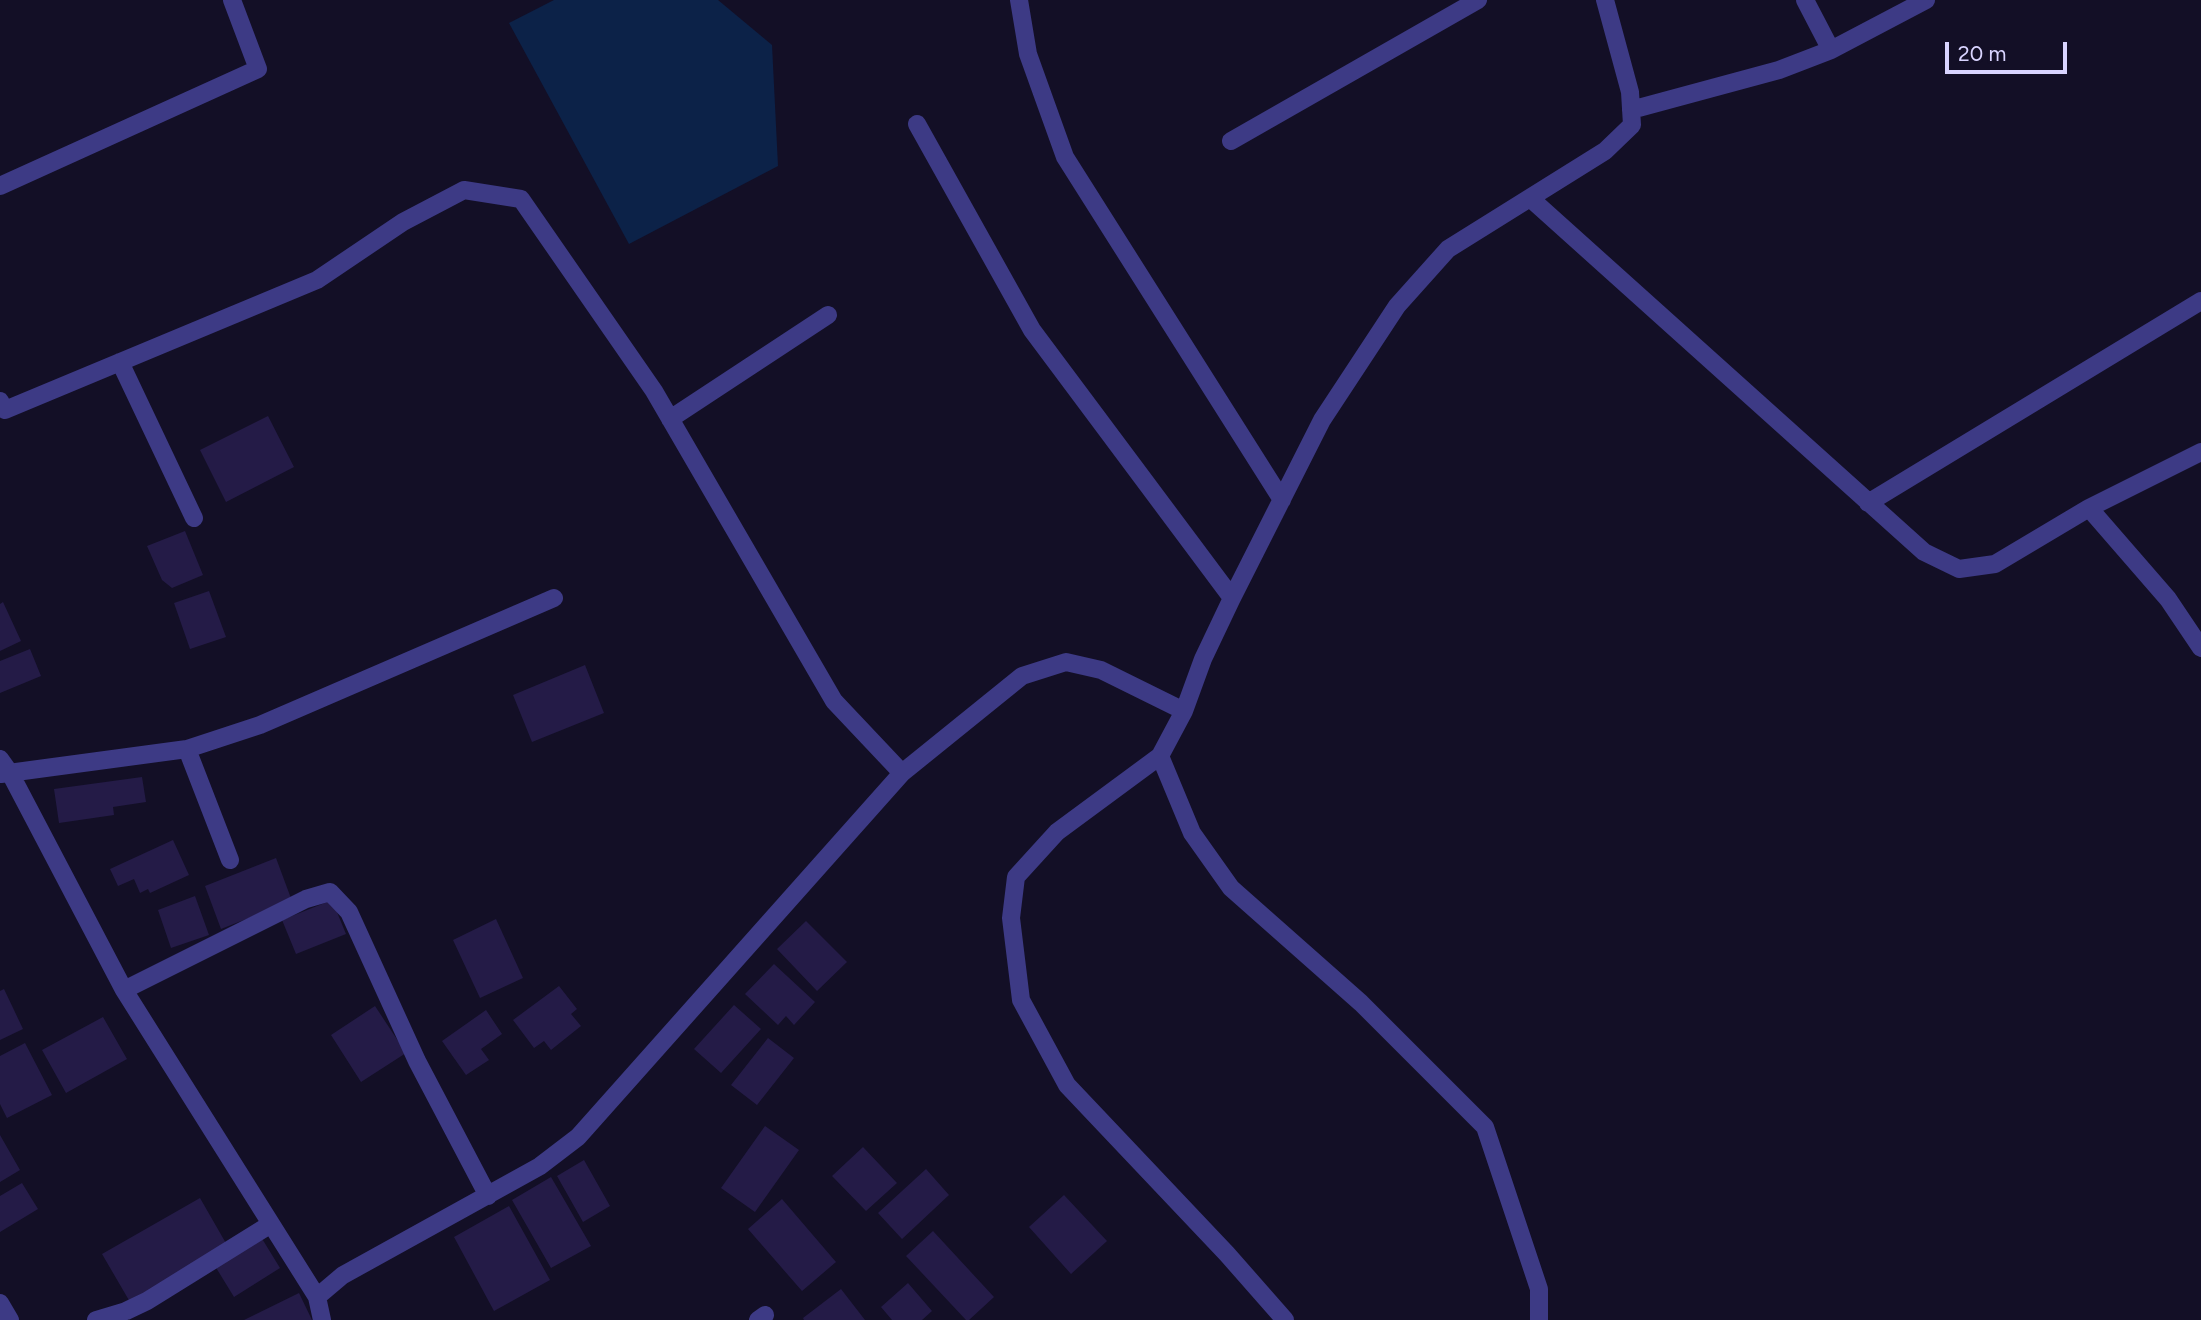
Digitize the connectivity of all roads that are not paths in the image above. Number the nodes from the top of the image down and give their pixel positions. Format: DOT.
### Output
graph roads {
  1 [pos="1019,0"];
  2 [pos="1478,0"];
  3 [pos="1605,0"];
  4 [pos="1805,0"];
  5 [pos="1926,0"];
  6 [pos="235,1"];
  7 [pos="1831,50"];
  8 [pos="1631,110"];
  9 [pos="917,124"];
  10 [pos="1231,141"];
  11 [pos="0,186"];
  12 [pos="1530,198"];
  13 [pos="2201,301"];
  14 [pos="828,316"];
  15 [pos="120,362"];
  16 [pos="2,408"];
  17 [pos="670,419"];
  18 [pos="2201,452"];
  19 [pos="1282,500"];
  20 [pos="1868,503"];
  21 [pos="2089,508"];
  22 [pos="194,518"];
  23 [pos="554,598"];
  24 [pos="1232,598"];
  25 [pos="2201,648"];
  26 [pos="1184,711"];
  27 [pos="187,749"];
  28 [pos="1160,757"];
  29 [pos="3,769"];
  30 [pos="902,774"];
  31 [pos="230,860"];
  32 [pos="124,990"];
  33 [pos="488,1196"];
  34 [pos="271,1224"];
  35 [pos="317,1297"];
  36 [pos="0,1303"];
  37 [pos="10,1320"];
  38 [pos="96,1320"];
  39 [pos="322,1320"];
  40 [pos="1284,1320"];
  41 [pos="1539,1320"];
  1 -- 19 [label="street"];
  2 -- 10 [label="street"];
  3 -- 8 [label="street"];
  4 -- 7 [label="street"];
  5 -- 7 [label="street"];
  6 -- 11 [label="street"];
  7 -- 8 [label="street"];
  8 -- 12 [label="street"];
  9 -- 24 [label="street"];
  12 -- 19 [label="street"];
  12 -- 20 [label="street"];
  13 -- 20 [label="street"];
  14 -- 17 [label="street"];
  15 -- 16 [label="street"];
  15 -- 17 [label="street"];
  15 -- 22 [label="street"];
  17 -- 30 [label="street"];
  18 -- 21 [label="street"];
  19 -- 24 [label="street"];
  20 -- 21 [label="street"];
  21 -- 25 [label="street"];
  23 -- 27 [label="street"];
  24 -- 26 [label="street"];
  26 -- 28 [label="street"];
  26 -- 30 [label="street"];
  27 -- 29 [label="street"];
  27 -- 31 [label="street"];
  28 -- 40 [label="street"];
  28 -- 41 [label="street"];
  29 -- 32 [label="street"];
  30 -- 33 [label="street"];
  32 -- 33 [label="street"];
  32 -- 34 [label="street"];
  33 -- 35 [label="street"];
  34 -- 35 [label="street"];
  34 -- 38 [label="street"];
  35 -- 39 [label="street"];
  36 -- 37 [label="street"];
}
